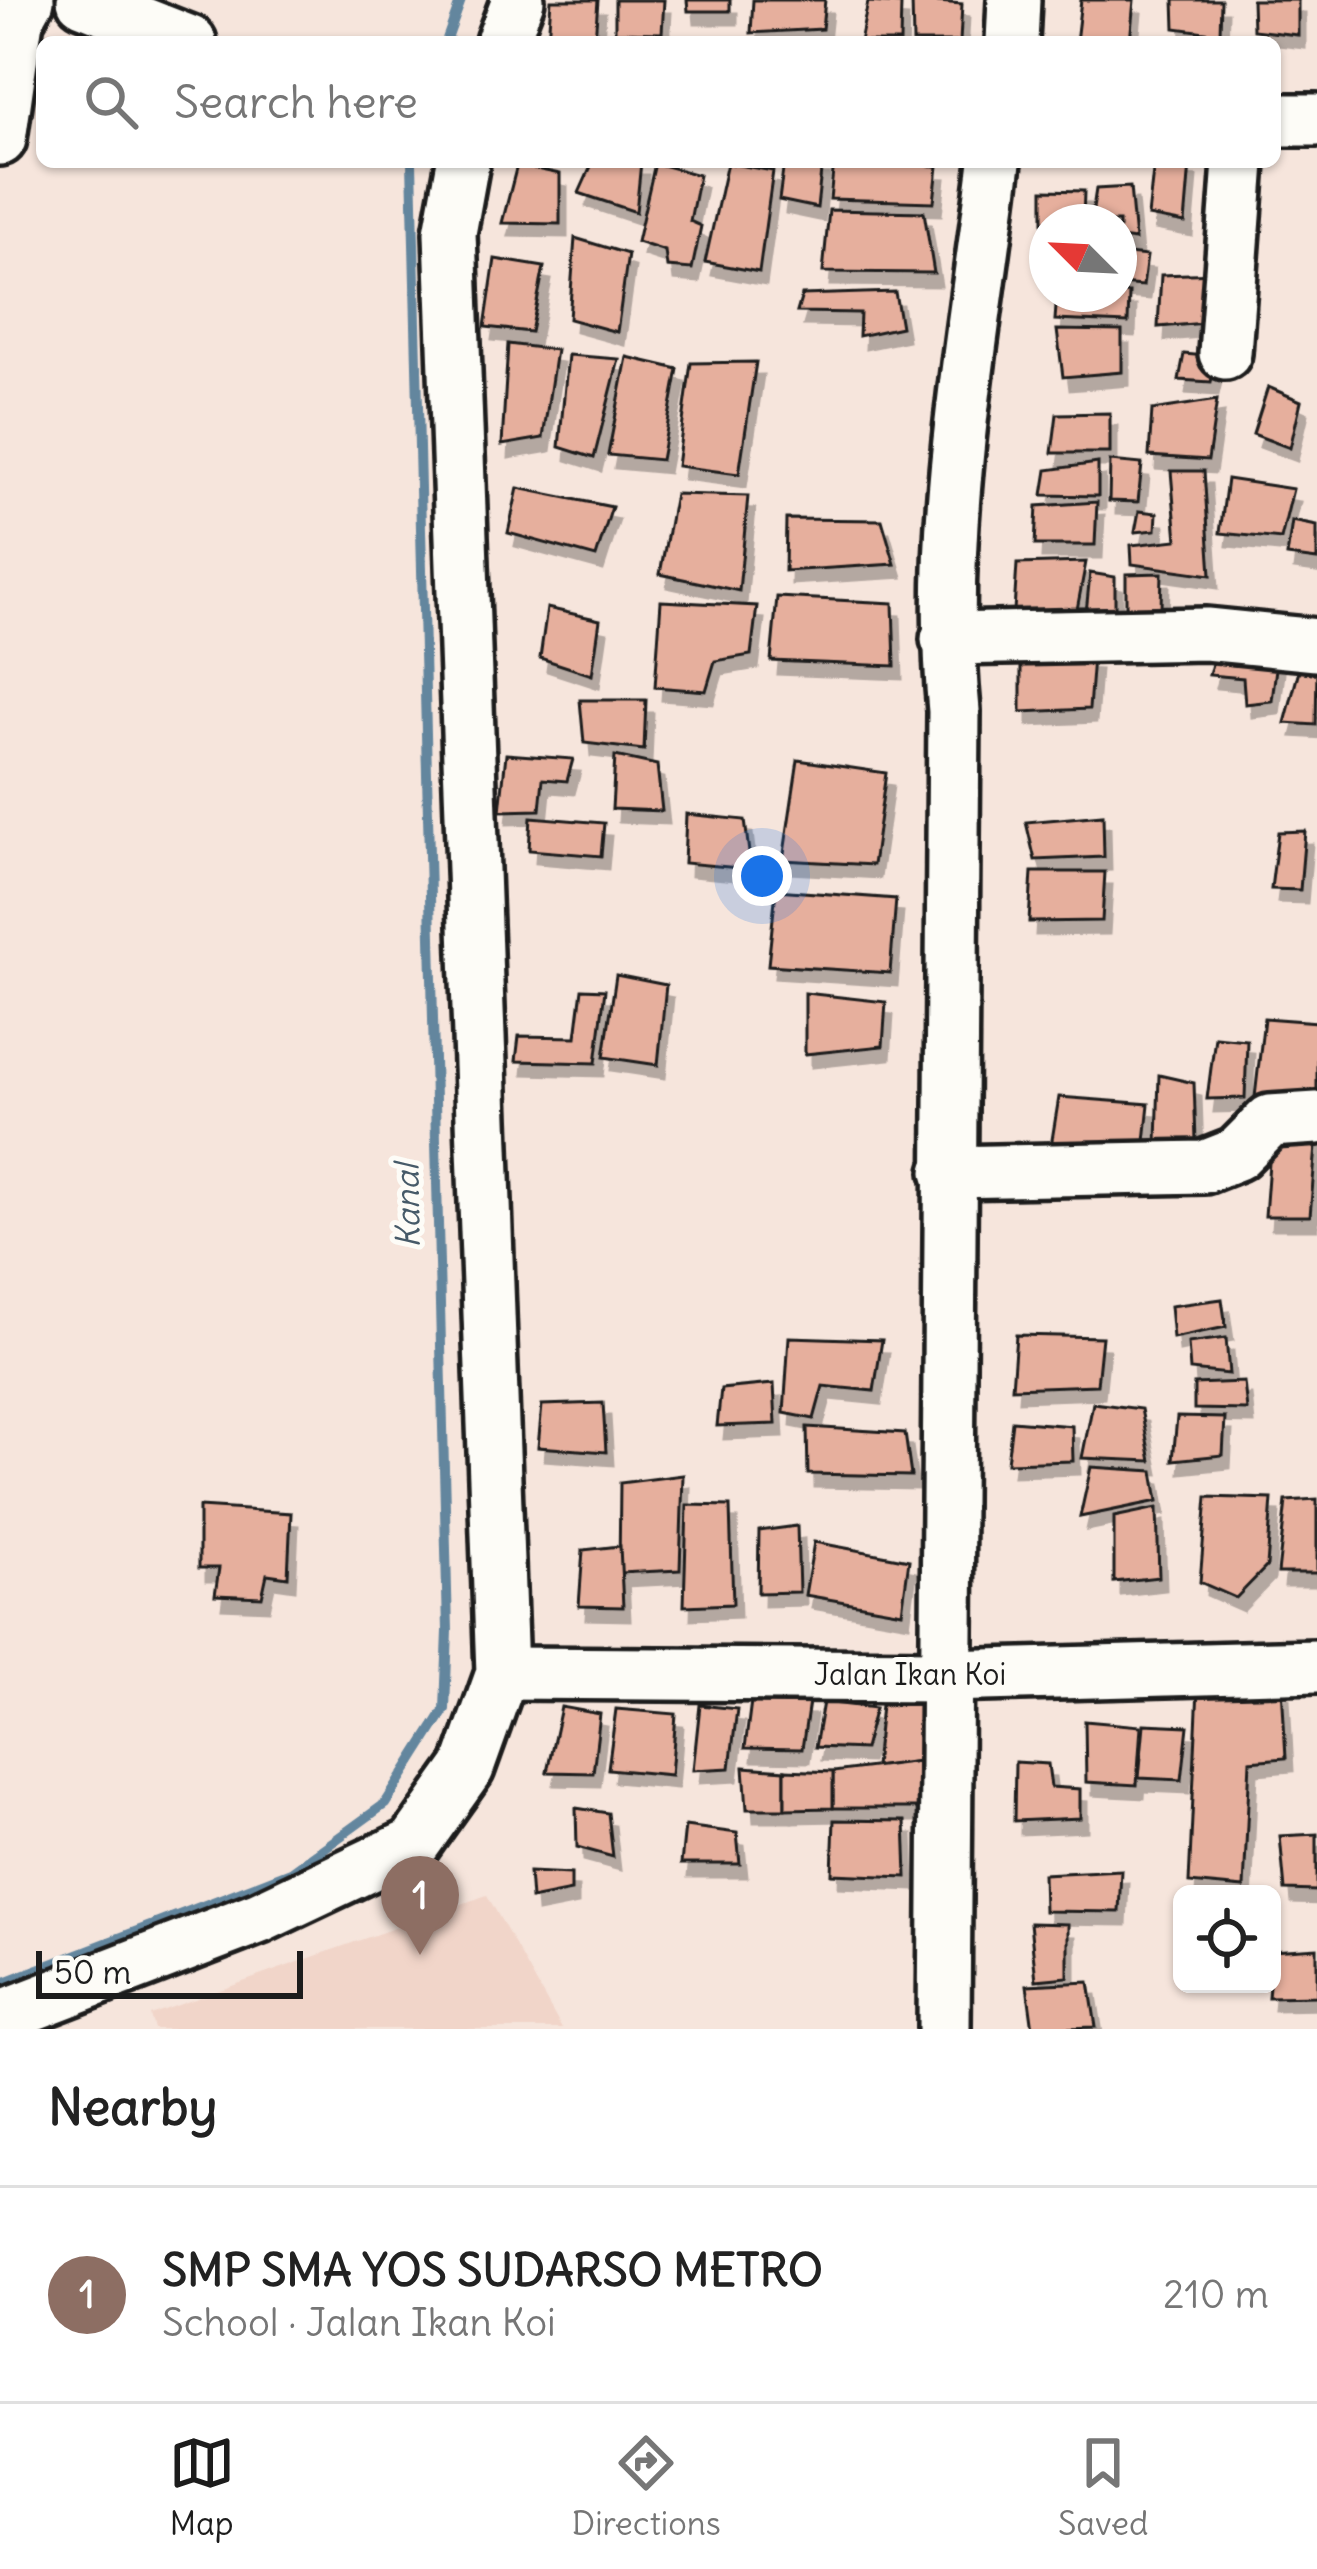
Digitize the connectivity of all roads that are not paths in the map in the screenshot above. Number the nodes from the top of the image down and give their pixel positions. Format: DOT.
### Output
graph roads {
  1 [pos="28,0"];
  2 [pos="83,0"];
  3 [pos="518,0"];
  4 [pos="1014,0"];
  5 [pos="175,36"];
  6 [pos="504,36"];
  7 [pos="1012,36"];
  8 [pos="1281,120"];
  9 [pos="1317,120"];
  10 [pos="0,139"];
  11 [pos="462,168"];
  12 [pos="994,168"];
  13 [pos="1239,168"];
  14 [pos="1226,353"];
  15 [pos="947,639"];
  16 [pos="1317,646"];
  17 [pos="1317,1118"];
  18 [pos="948,1172"];
  19 [pos="1317,1666"];
  20 [pos="502,1673"];
  21 [pos="946,1676"];
  22 [pos="0,2017"];
  23 [pos="944,2029"];
  1 -- 10 [label="street"];
  2 -- 5 [label="street"];
  3 -- 6 [label="street"];
  4 -- 7 [label="street"];
  8 -- 9 [label="street"];
  11 -- 20 [label="street"];
  12 -- 15 [label="street"];
  13 -- 14 [label="street"];
  15 -- 16 [label="street"];
  15 -- 18 [label="street"];
  17 -- 18 [label="street"];
  18 -- 21 [label="street"];
  19 -- 21 [label="street, Jalan Ikan Koi"];
  20 -- 21 [label="street, Jalan Ikan Koi"];
  20 -- 22 [label="street"];
  21 -- 23 [label="street"];
}
